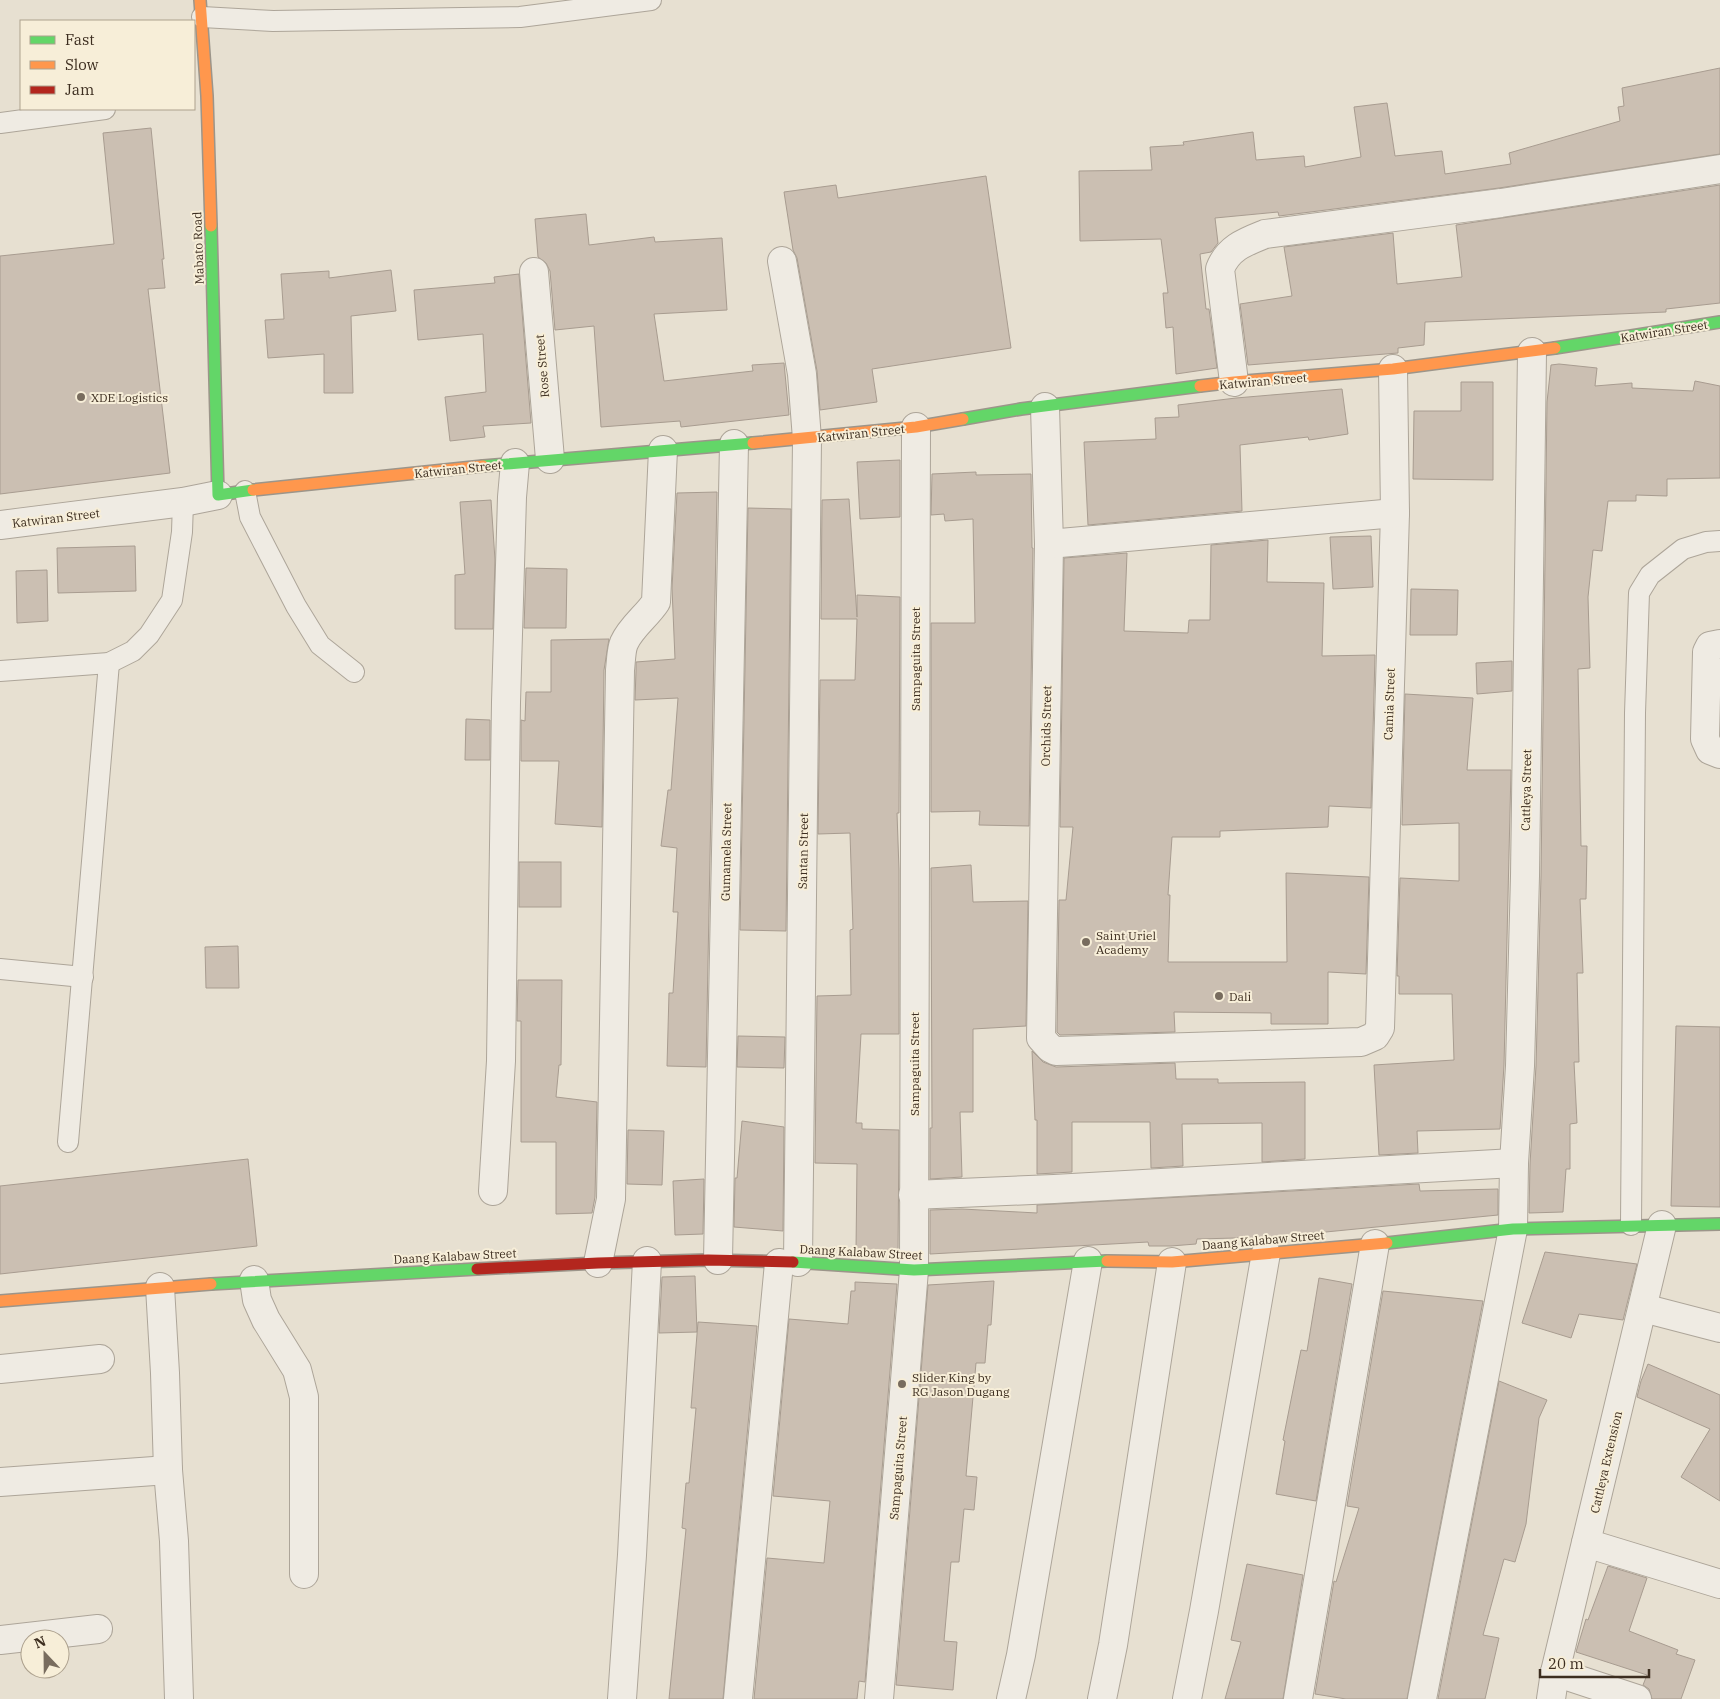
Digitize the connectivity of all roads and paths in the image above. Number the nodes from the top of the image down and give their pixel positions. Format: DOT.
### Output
graph roads {
  1 [pos="651,0"];
  2 [pos="201,8"];
  3 [pos="200,96"];
  4 [pos="98,110"];
  5 [pos="0,124"];
  6 [pos="1720,169"];
  7 [pos="782,261"];
  8 [pos="534,272"];
  9 [pos="1720,322"];
  10 [pos="1532,352"];
  11 [pos="1393,369"];
  12 [pos="1234,382"];
  13 [pos="1045,407"];
  14 [pos="916,427"];
  15 [pos="807,439"];
  16 [pos="734,444"];
  17 [pos="663,450"];
  18 [pos="550,459"];
  19 [pos="515,463"];
  20 [pos="245,491"];
  21 [pos="218,495"];
  22 [pos="183,502"];
  23 [pos="1395,513"];
  24 [pos="0,525"];
  25 [pos="1720,542"];
  26 [pos="1049,544"];
  27 [pos="1720,644"];
  28 [pos="109,663"];
  29 [pos="0,671"];
  30 [pos="354,672"];
  31 [pos="1715,752"];
  32 [pos="0,970"];
  33 [pos="83,977"];
  34 [pos="1045,1043"];
  35 [pos="68,1142"];
  36 [pos="1514,1163"];
  37 [pos="494,1190"];
  38 [pos="913,1195"];
  39 [pos="1720,1224"];
  40 [pos="1631,1225"];
  41 [pos="1662,1225"];
  42 [pos="1513,1229"];
  43 [pos="1375,1244"];
  44 [pos="1266,1254"];
  45 [pos="718,1260"];
  46 [pos="647,1261"];
  47 [pos="1088,1261"];
  48 [pos="598,1262"];
  49 [pos="1172,1262"];
  50 [pos="789,1263"];
  51 [pos="914,1270"];
  52 [pos="254,1280"];
  53 [pos="160,1287"];
  54 [pos="0,1301"];
  55 [pos="1643,1308"];
  56 [pos="1720,1328"];
  57 [pos="100,1359"];
  58 [pos="0,1369"];
  59 [pos="168,1470"];
  60 [pos="0,1482"];
  61 [pos="1586,1543"];
  62 [pos="304,1574"];
  63 [pos="1720,1584"];
  64 [pos="98,1629"];
  65 [pos="0,1640"];
  66 [pos="1555,1672"];
  67 [pos="179,1699"];
  68 [pos="622,1699"];
  69 [pos="738,1699"];
  70 [pos="879,1699"];
  71 [pos="1011,1699"];
  72 [pos="1102,1699"];
  73 [pos="1187,1699"];
  74 [pos="1298,1699"];
  75 [pos="1422,1699"];
  76 [pos="1551,1699"];
  77 [pos="1637,1699"];
  1 -- 2 [label="lane"];
  2 -- 3 [label="street, Mabato Road"];
  3 -- 21 [label="street, Mabato Road"];
  4 -- 5 [label="lane"];
  6 -- 12 [label="street"];
  7 -- 15 [label="street, Santan Street"];
  8 -- 18 [label="street, Rose Street"];
  9 -- 10 [label="street, Katwiran Street"];
  10 -- 11 [label="street, Katwiran Street"];
  10 -- 36 [label="street, Cattleya Street"];
  11 -- 12 [label="street, Katwiran Street"];
  11 -- 23 [label="street, Camia Street"];
  12 -- 13 [label="street, Katwiran Street"];
  13 -- 14 [label="street, Katwiran Street"];
  13 -- 26 [label="street, Orchids Street"];
  14 -- 15 [label="street, Katwiran Street"];
  14 -- 38 [label="street, Sampaguita Street"];
  15 -- 16 [label="street, Katwiran Street"];
  15 -- 50 [label="street, Santan Street"];
  16 -- 17 [label="street, Katwiran Street"];
  16 -- 45 [label="street, Gumamela Street"];
  17 -- 18 [label="street, Katwiran Street"];
  17 -- 48 [label="street"];
  18 -- 19 [label="street, Katwiran Street"];
  19 -- 20 [label="street, Katwiran Street"];
  19 -- 37 [label="street"];
  20 -- 21 [label="street, Katwiran Street"];
  20 -- 30 [label="lane"];
  21 -- 22 [label="street, Katwiran Street"];
  22 -- 24 [label="street, Katwiran Street"];
  22 -- 28 [label="lane"];
  23 -- 26 [label="street"];
  23 -- 34 [label="street, Camia Street"];
  25 -- 40 [label="lane"];
  26 -- 34 [label="street, Orchids Street"];
  27 -- 31 [label="street"];
  28 -- 29 [label="lane"];
  28 -- 33 [label="lane"];
  32 -- 33 [label="lane"];
  33 -- 35 [label="lane"];
  36 -- 38 [label="street"];
  36 -- 42 [label="street, Cattleya Street"];
  38 -- 51 [label="street, Sampaguita Street"];
  39 -- 41 [label="street, Daang Kalabaw Street"];
  40 -- 41 [label="street, Daang Kalabaw Street"];
  40 -- 42 [label="street, Daang Kalabaw Street"];
  41 -- 55 [label="street, Cattleya Extension"];
  42 -- 43 [label="street, Daang Kalabaw Street"];
  42 -- 75 [label="street, Cattleya Street"];
  43 -- 44 [label="street, Daang Kalabaw Street"];
  43 -- 74 [label="street"];
  44 -- 49 [label="street, Daang Kalabaw Street"];
  44 -- 73 [label="street"];
  45 -- 46 [label="street, Daang Kalabaw Street"];
  45 -- 50 [label="street, Daang Kalabaw Street"];
  46 -- 48 [label="street, Daang Kalabaw Street"];
  46 -- 68 [label="street"];
  47 -- 49 [label="street, Daang Kalabaw Street"];
  47 -- 51 [label="street, Daang Kalabaw Street"];
  47 -- 71 [label="street"];
  48 -- 52 [label="street, Daang Kalabaw Street"];
  49 -- 72 [label="street"];
  50 -- 51 [label="street, Daang Kalabaw Street"];
  50 -- 69 [label="street, Santan Street"];
  51 -- 70 [label="street, Sampaguita Street"];
  52 -- 53 [label="street, Daang Kalabaw Street"];
  52 -- 62 [label="street"];
  53 -- 54 [label="street, Daang Kalabaw Street"];
  53 -- 59 [label="street"];
  55 -- 56 [label="street"];
  55 -- 61 [label="street, Cattleya Extension"];
  57 -- 58 [label="street"];
  59 -- 60 [label="street"];
  59 -- 67 [label="street"];
  61 -- 63 [label="street"];
  61 -- 66 [label="street, Cattleya Extension"];
  64 -- 65 [label="street"];
  66 -- 76 [label="street, Cattleya Extension"];
  66 -- 77 [label="street"];
}
